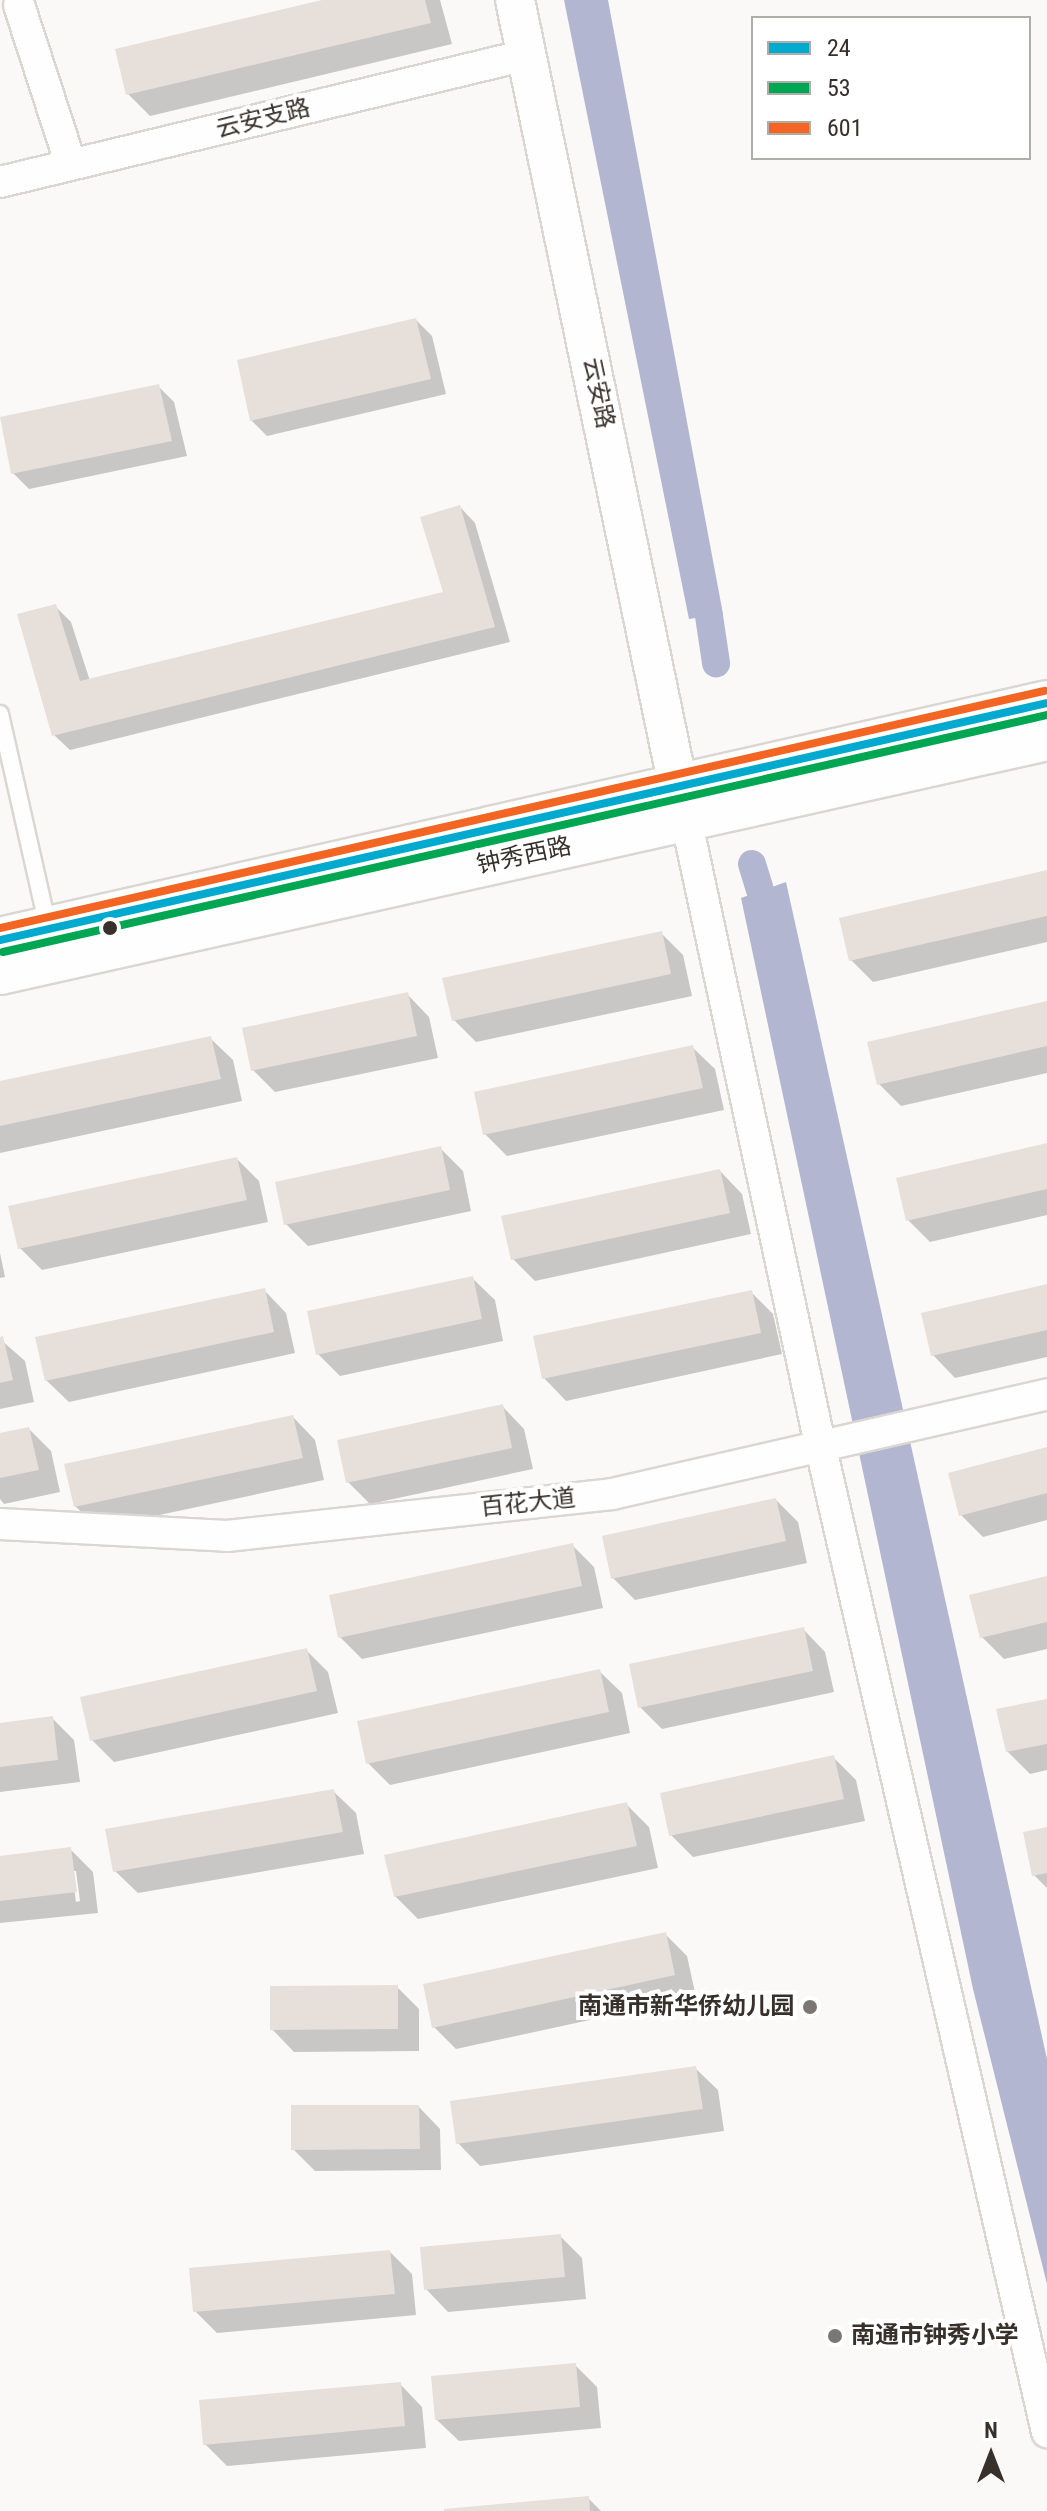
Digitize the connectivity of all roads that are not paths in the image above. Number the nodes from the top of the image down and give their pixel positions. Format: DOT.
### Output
graph roads {
  1 [pos="515,0"];
  2 [pos="14,2"];
  3 [pos="526,55"];
  4 [pos="71,165"];
  5 [pos="0,182"];
  6 [pos="1047,703"];
  7 [pos="0,714"];
  8 [pos="1047,738"];
  9 [pos="682,804"];
  10 [pos="0,940"];
  11 [pos="52,944"];
  12 [pos="0,972"];
  13 [pos="1047,1394"];
  14 [pos="832,1442"];
  15 [pos="0,1524"];
  16 [pos="1047,2432"];
  1 -- 3 [label="street, 云安路"];
  2 -- 4 [label="street"];
  3 -- 4 [label="street, 云安支路"];
  3 -- 9 [label="street, 云安路"];
  4 -- 5 [label="street, 云安支路"];
  6 -- 9 [label="main road, 钟秀西路"];
  7 -- 11 [label="lane"];
  8 -- 9 [label="main road, 钟秀西路"];
  9 -- 11 [label="main road, 钟秀西路"];
  9 -- 14 [label="street"];
  10 -- 11 [label="main road, 钟秀西路"];
  11 -- 12 [label="main road, 钟秀西路"];
  13 -- 14 [label="street, 百花大道"];
  14 -- 15 [label="street, 百花大道"];
  14 -- 16 [label="street"];
}
